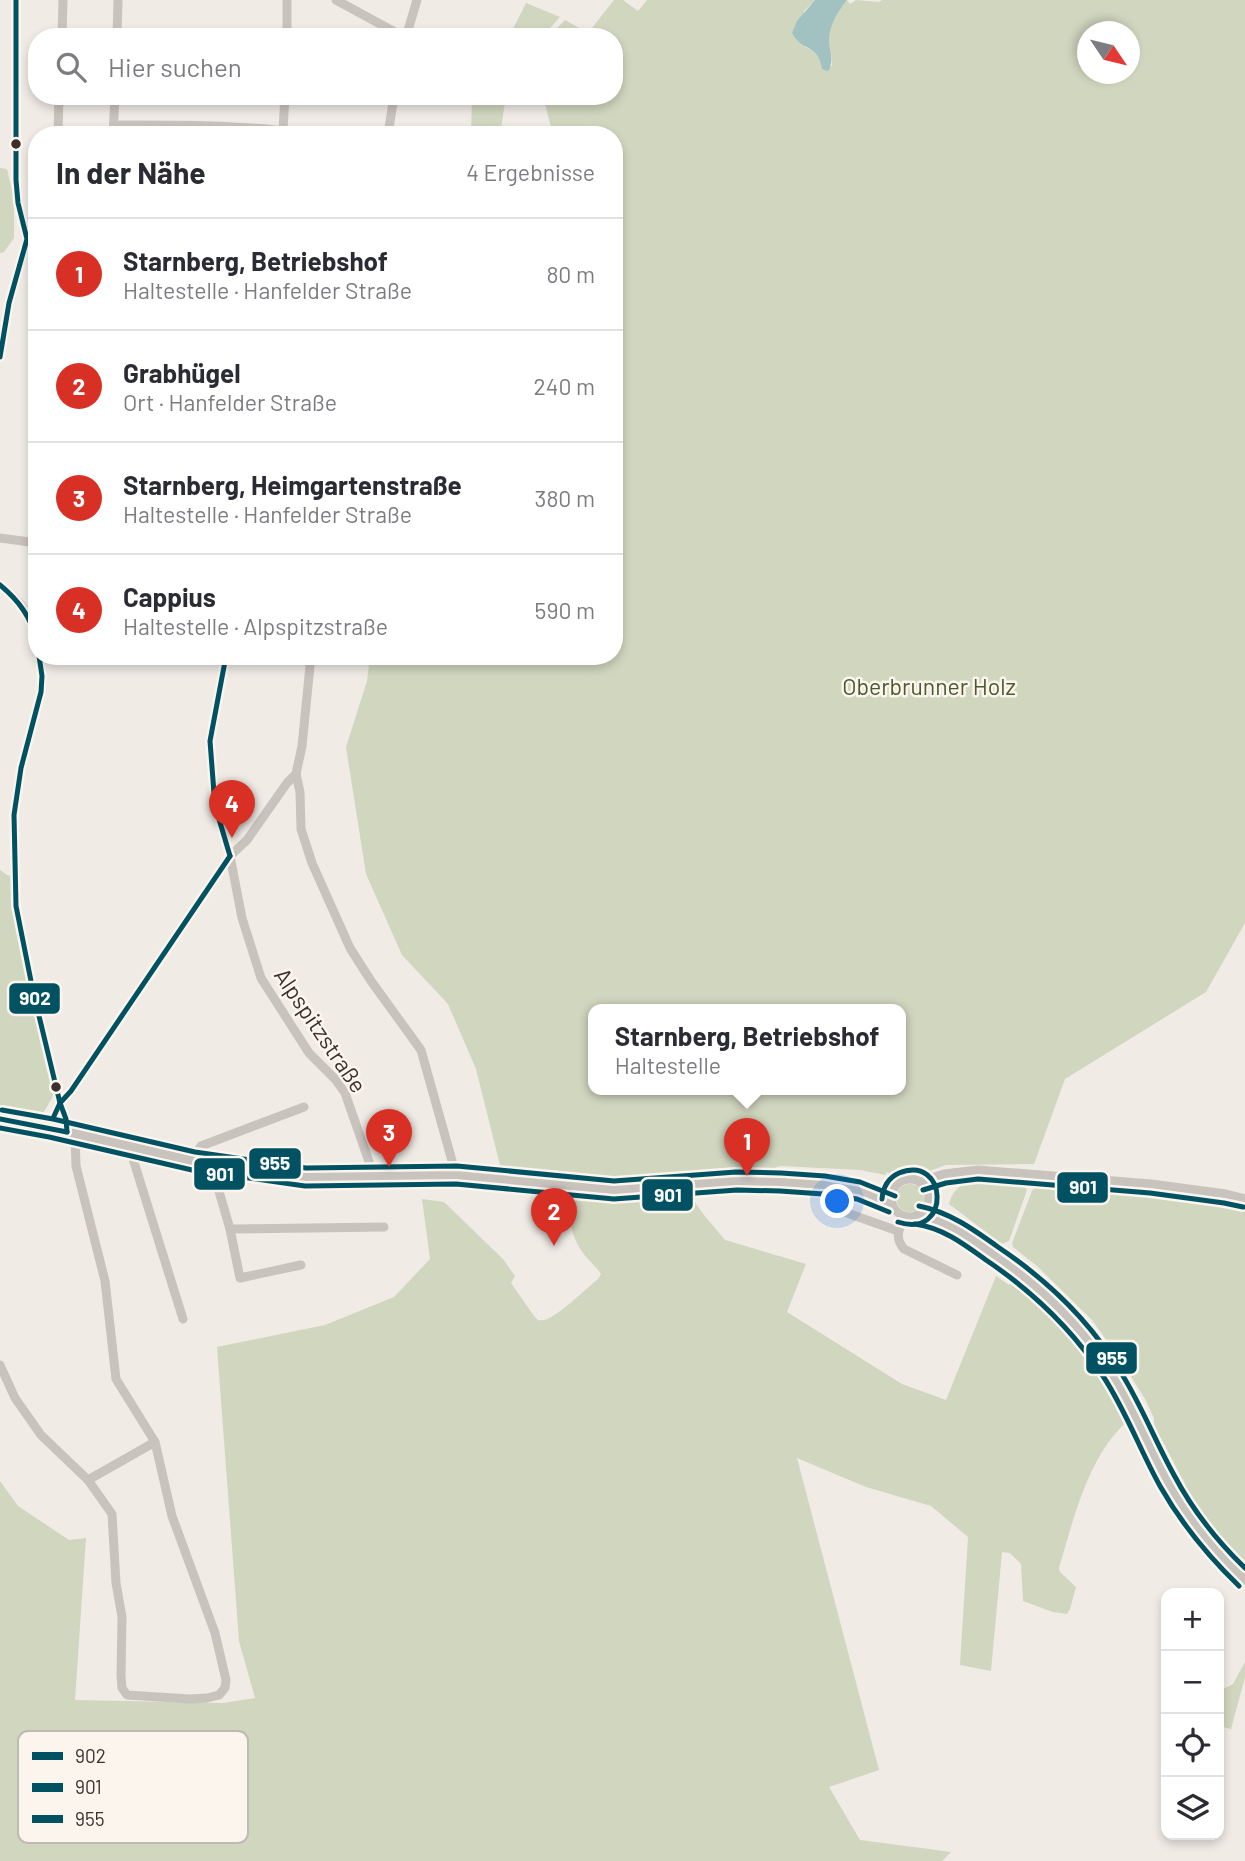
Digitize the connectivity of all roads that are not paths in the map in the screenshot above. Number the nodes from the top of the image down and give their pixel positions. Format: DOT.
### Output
graph roads {
  1 [pos="16,0"];
  2 [pos="63,0"];
  3 [pos="118,0"];
  4 [pos="287,0"];
  5 [pos="337,0"];
  6 [pos="417,0"];
  7 [pos="62,28"];
  8 [pos="117,28"];
  9 [pos="287,28"];
  10 [pos="388,28"];
  11 [pos="408,28"];
  12 [pos="59,105"];
  13 [pos="114,105"];
  14 [pos="284,105"];
  15 [pos="393,105"];
  16 [pos="58,126"];
  17 [pos="113,126"];
  18 [pos="183,126"];
  19 [pos="217,126"];
  20 [pos="283,126"];
  21 [pos="389,126"];
  22 [pos="27,239"];
  23 [pos="0,357"];
  24 [pos="0,538"];
  25 [pos="28,542"];
  26 [pos="0,585"];
  27 [pos="28,614"];
  28 [pos="40,665"];
  29 [pos="224,665"];
  30 [pos="310,665"];
  31 [pos="296,774"];
  32 [pos="230,856"];
  33 [pos="61,1103"];
  34 [pos="304,1107"];
  35 [pos="0,1119"];
  36 [pos="51,1128"];
  37 [pos="71,1133"];
  38 [pos="129,1146"];
  39 [pos="193,1161"];
  40 [pos="211,1164"];
  41 [pos="956,1173"];
  42 [pos="456,1175"];
  43 [pos="374,1176"];
  44 [pos="920,1182"];
  45 [pos="894,1188"];
  46 [pos="859,1191"];
  47 [pos="929,1196"];
  48 [pos="1245,1199"];
  49 [pos="892,1204"];
  50 [pos="833,1208"];
  51 [pos="917,1215"];
  52 [pos="905,1216"];
  53 [pos="950,1225"];
  54 [pos="384,1227"];
  55 [pos="230,1228"];
  56 [pos="898,1231"];
  57 [pos="301,1265"];
  58 [pos="957,1275"];
  59 [pos="183,1319"];
  60 [pos="0,1365"];
  61 [pos="155,1442"];
  62 [pos="88,1480"];
  63 [pos="1245,1580"];
  1 -- 22 [label="street"];
  2 -- 7 [label="street"];
  3 -- 8 [label="street"];
  4 -- 9 [label="street"];
  5 -- 10 [label="street"];
  6 -- 11 [label="street"];
  12 -- 16 [label="street"];
  13 -- 17 [label="street"];
  14 -- 20 [label="street"];
  15 -- 21 [label="street"];
  18 -- 19 [label="street"];
  22 -- 23 [label="street"];
  24 -- 25 [label="street"];
  26 -- 27 [label="street"];
  28 -- 33 [label="street"];
  29 -- 32 [label="street, Alpspitzstraße"];
  30 -- 31 [label="street"];
  31 -- 32 [label="street"];
  31 -- 42 [label="street"];
  32 -- 33 [label="street"];
  32 -- 43 [label="street, Alpspitzstraße"];
  33 -- 36 [label="street"];
  33 -- 37 [label="street"];
  34 -- 39 [label="street"];
  35 -- 36 [label="street"];
  36 -- 37 [label="street"];
  37 -- 38 [label="street"];
  37 -- 61 [label="street"];
  38 -- 39 [label="street"];
  38 -- 59 [label="street"];
  39 -- 40 [label="street"];
  40 -- 43 [label="street"];
  40 -- 55 [label="street"];
  41 -- 44 [label="street"];
  41 -- 47 [label="street"];
  41 -- 48 [label="street"];
  42 -- 43 [label="street"];
  42 -- 46 [label="street"];
  44 -- 45 [label="street"];
  44 -- 47 [label="street"];
  45 -- 46 [label="street"];
  45 -- 49 [label="street"];
  46 -- 49 [label="street"];
  47 -- 51 [label="street"];
  47 -- 53 [label="street"];
  49 -- 52 [label="street"];
  50 -- 56 [label="street"];
  51 -- 52 [label="street"];
  51 -- 53 [label="street"];
  52 -- 56 [label="street"];
  53 -- 63 [label="street"];
  54 -- 55 [label="street"];
  55 -- 57 [label="street"];
  56 -- 58 [label="street"];
  60 -- 62 [label="street"];
  61 -- 62 [label="street"];
  61 -- 62 [label="street"];
}
